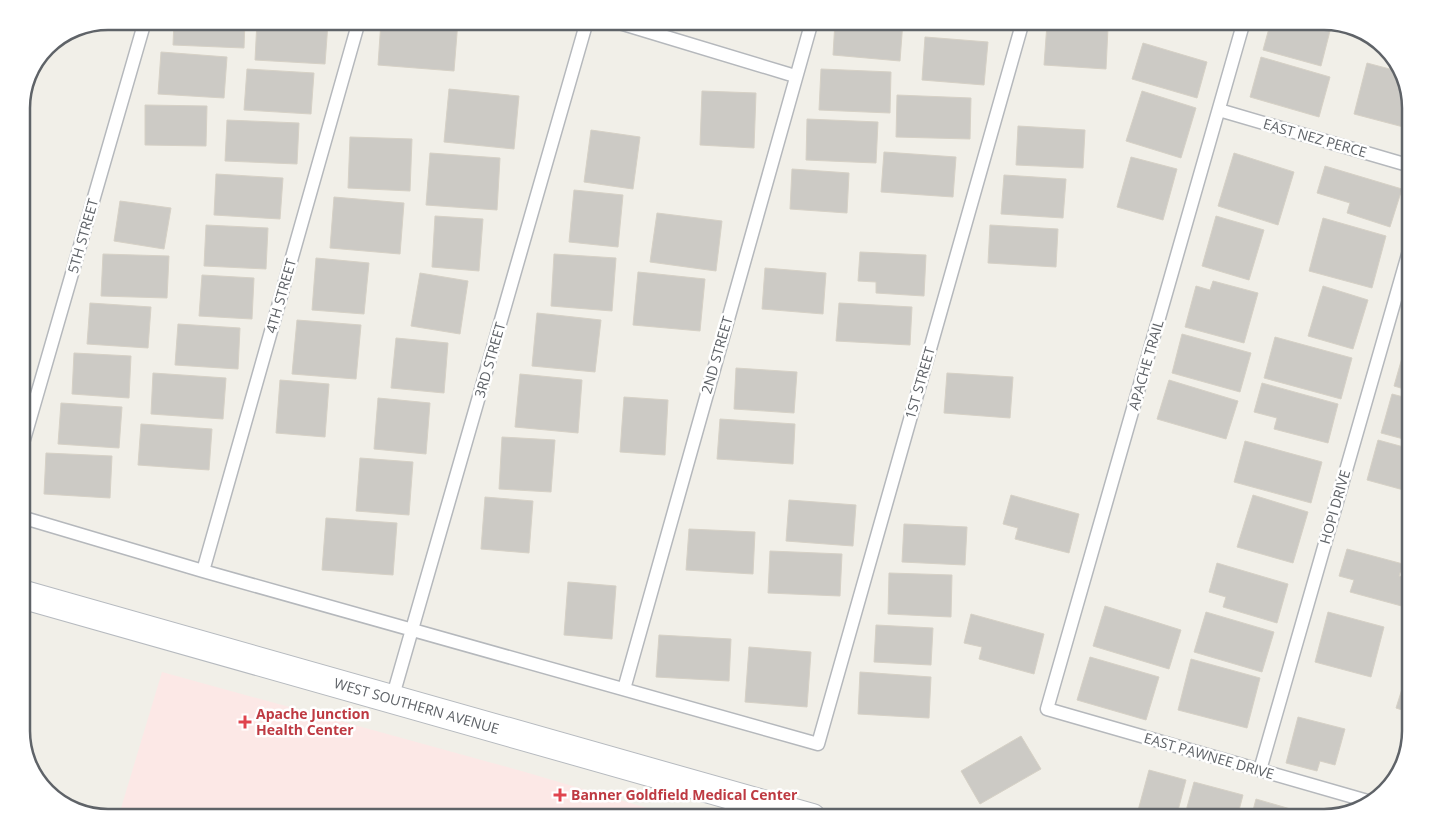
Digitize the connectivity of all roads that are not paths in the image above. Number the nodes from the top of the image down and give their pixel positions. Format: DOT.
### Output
graph roads {
  1 [pos="142,30"];
  2 [pos="356,30"];
  3 [pos="584,30"];
  4 [pos="643,30"];
  5 [pos="809,30"];
  6 [pos="1019,30"];
  7 [pos="1241,30"];
  8 [pos="795,76"];
  9 [pos="1219,110"];
  10 [pos="1402,163"];
  11 [pos="1402,275"];
  12 [pos="30,419"];
  13 [pos="30,520"];
  14 [pos="202,571"];
  15 [pos="30,597"];
  16 [pos="414,629"];
  17 [pos="624,690"];
  18 [pos="392,699"];
  19 [pos="1047,709"];
  20 [pos="1260,770"];
  21 [pos="1362,799"];
  22 [pos="780,809"];
  1 -- 12 [label="lane, 5TH STREET"];
  2 -- 14 [label="lane, 4TH STREET"];
  3 -- 16 [label="lane, 3RD STREET"];
  4 -- 8 [label="lane"];
  5 -- 8 [label="lane, 2ND STREET"];
  6 -- 17 [label="lane, 1ST STREET"];
  7 -- 9 [label="lane, APACHE TRAIL"];
  8 -- 17 [label="lane, 2ND STREET"];
  9 -- 10 [label="lane, EAST NEZ PERCE"];
  9 -- 19 [label="lane, APACHE TRAIL"];
  11 -- 20 [label="lane, HOPI DRIVE"];
  13 -- 14 [label="lane"];
  14 -- 16 [label="lane"];
  15 -- 18 [label="main road, WEST SOUTHERN AVENUE"];
  16 -- 17 [label="lane"];
  16 -- 18 [label="lane, 3RD STREET"];
  18 -- 22 [label="main road, WEST SOUTHERN AVENUE"];
  19 -- 20 [label="lane, EAST PAWNEE DRIVE"];
  20 -- 21 [label="lane, EAST PAWNEE DRIVE"];
}
